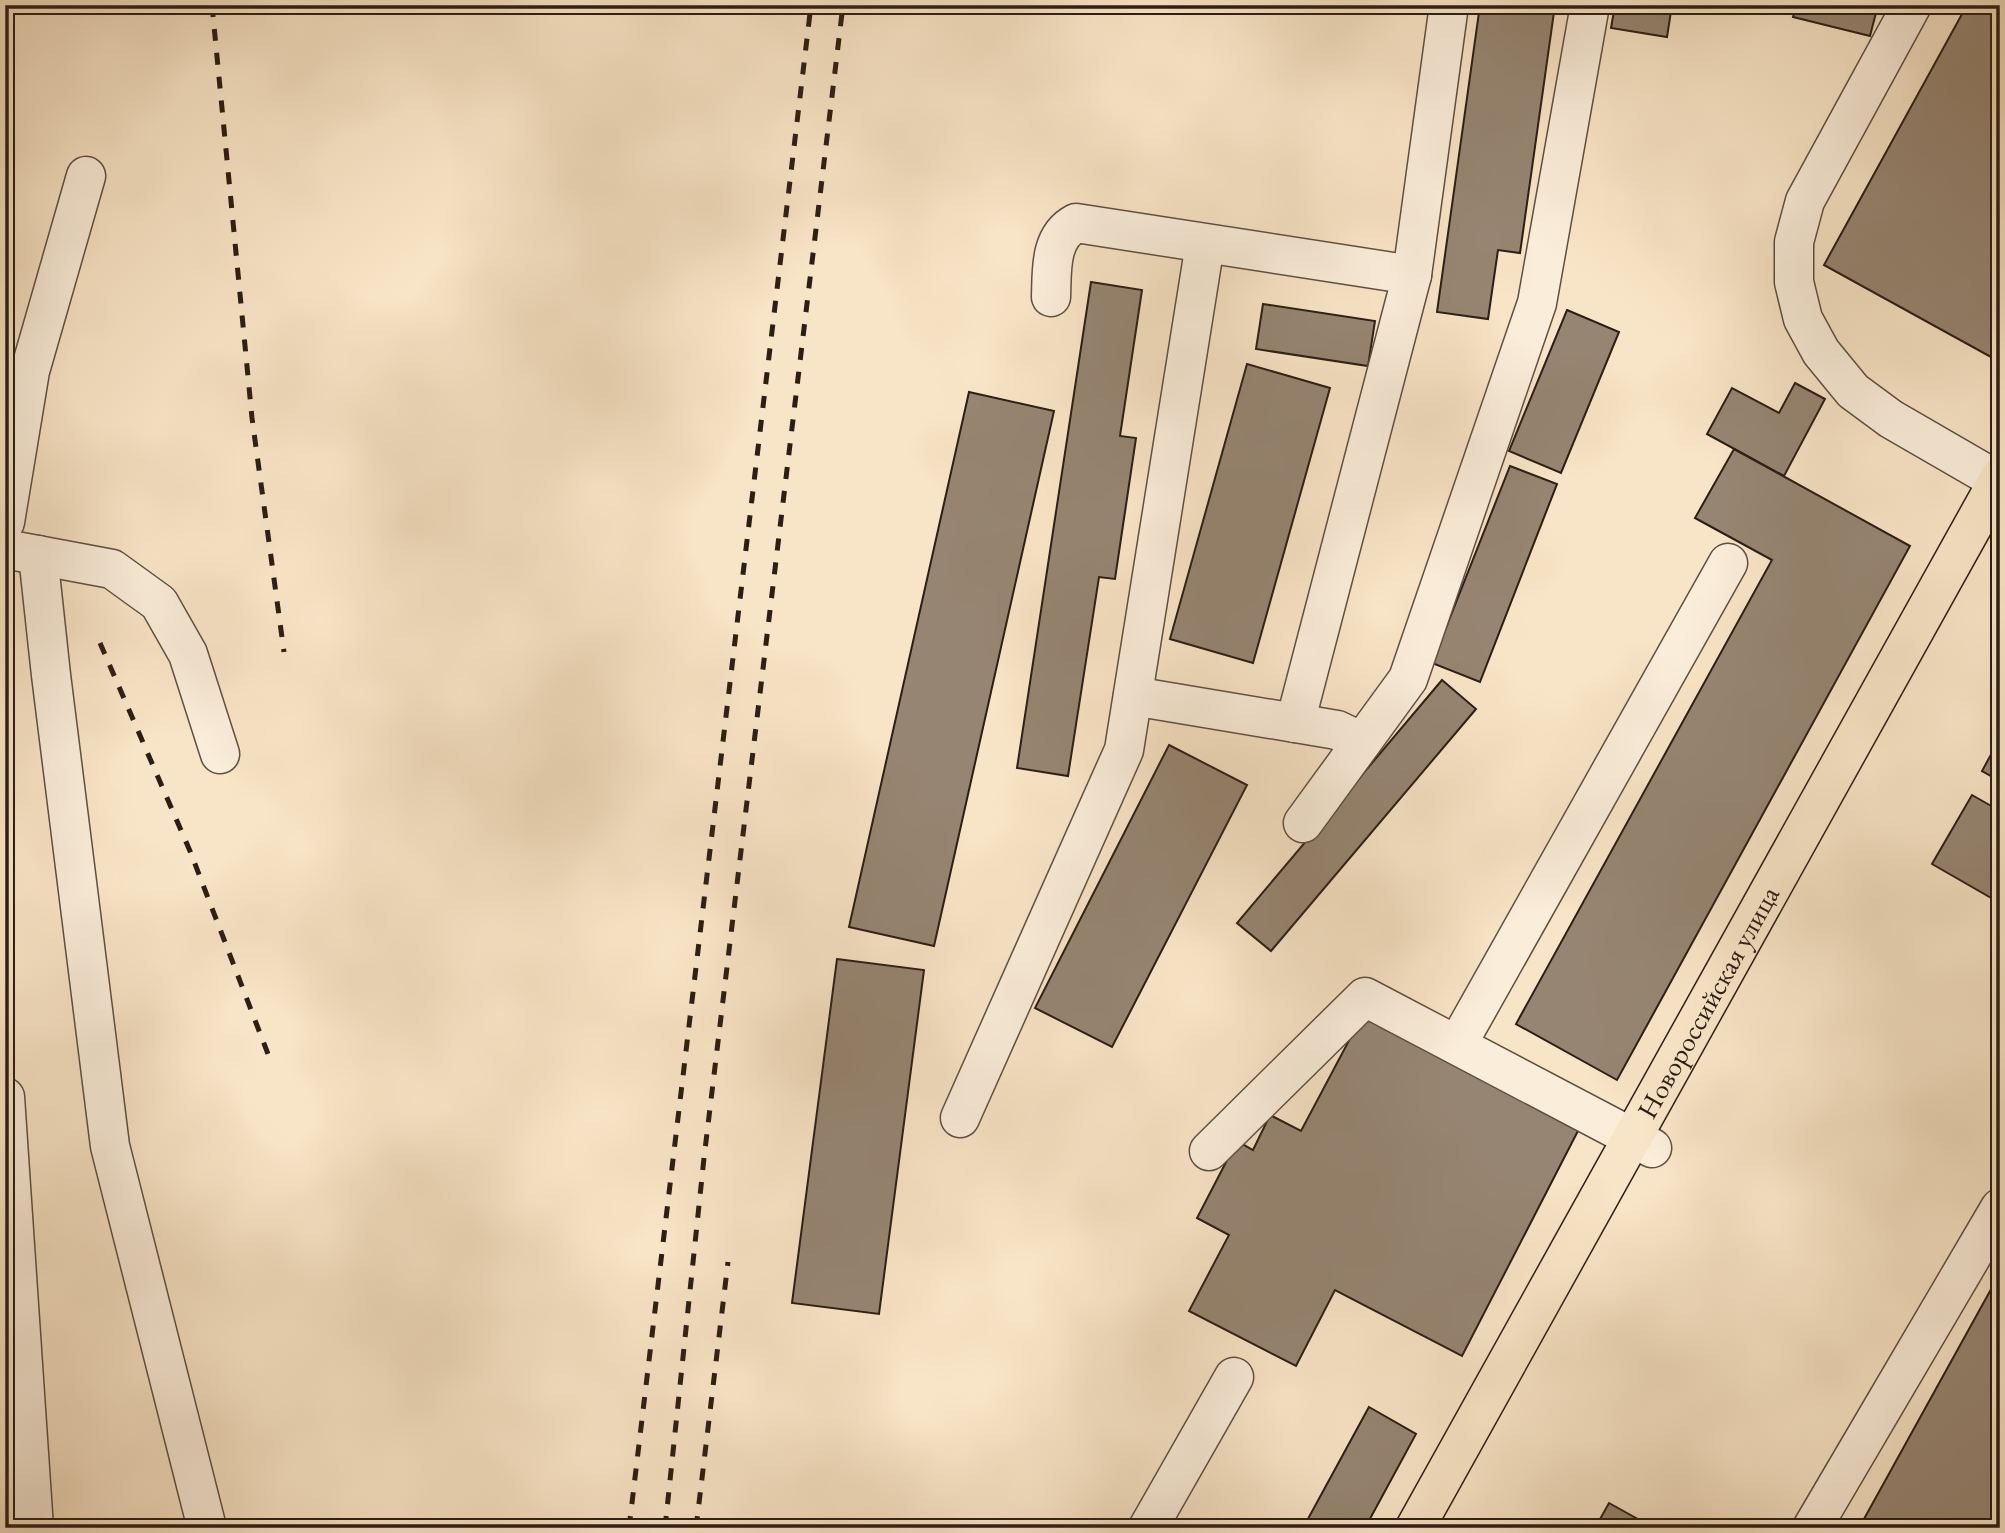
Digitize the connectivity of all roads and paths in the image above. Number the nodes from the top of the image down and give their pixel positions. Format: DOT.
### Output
graph roads {
  1 [pos="1449,5"];
  2 [pos="1590,5"];
  3 [pos="1912,5"];
  4 [pos="86,176"];
  5 [pos="1205,244"];
  6 [pos="1412,275"];
  7 [pos="1051,297"];
  8 [pos="1999,480"];
  9 [pos="5,522"];
  10 [pos="2000,524"];
  11 [pos="22,552"];
  12 [pos="1728,562"];
  13 [pos="1133,696"];
  14 [pos="1296,723"];
  15 [pos="1362,742"];
  16 [pos="220,754"];
  17 [pos="1303,823"];
  18 [pos="1457,1045"];
  19 [pos="5,1097"];
  20 [pos="960,1118"];
  21 [pos="1642,1143"];
  22 [pos="1209,1151"];
  23 [pos="2000,1209"];
  24 [pos="1234,1377"];
  25 [pos="34,1528"];
  26 [pos="207,1528"];
  27 [pos="1148,1528"];
  28 [pos="1415,1528"];
  29 [pos="1441,1528"];
  30 [pos="1812,1528"];
  1 -- 6 [label="lane"];
  2 -- 15 [label="lane"];
  3 -- 8 [label="lane"];
  4 -- 9 [label="lane"];
  5 -- 6 [label="lane"];
  5 -- 7 [label="lane"];
  5 -- 13 [label="lane"];
  6 -- 14 [label="lane"];
  8 -- 21 [label="main road, Новороссийская улица"];
  10 -- 21 [label="main road, Новороссийская улица"];
  11 -- 16 [label="lane"];
  11 -- 26 [label="lane"];
  12 -- 18 [label="lane"];
  13 -- 14 [label="lane"];
  13 -- 20 [label="lane"];
  14 -- 15 [label="lane"];
  15 -- 17 [label="lane"];
  18 -- 21 [label="lane"];
  18 -- 22 [label="lane"];
  19 -- 25 [label="lane"];
  21 -- 28 [label="main road, Новороссийская улица"];
  21 -- 29 [label="main road, Новороссийская улица"];
  23 -- 30 [label="lane"];
  24 -- 27 [label="lane"];
}
